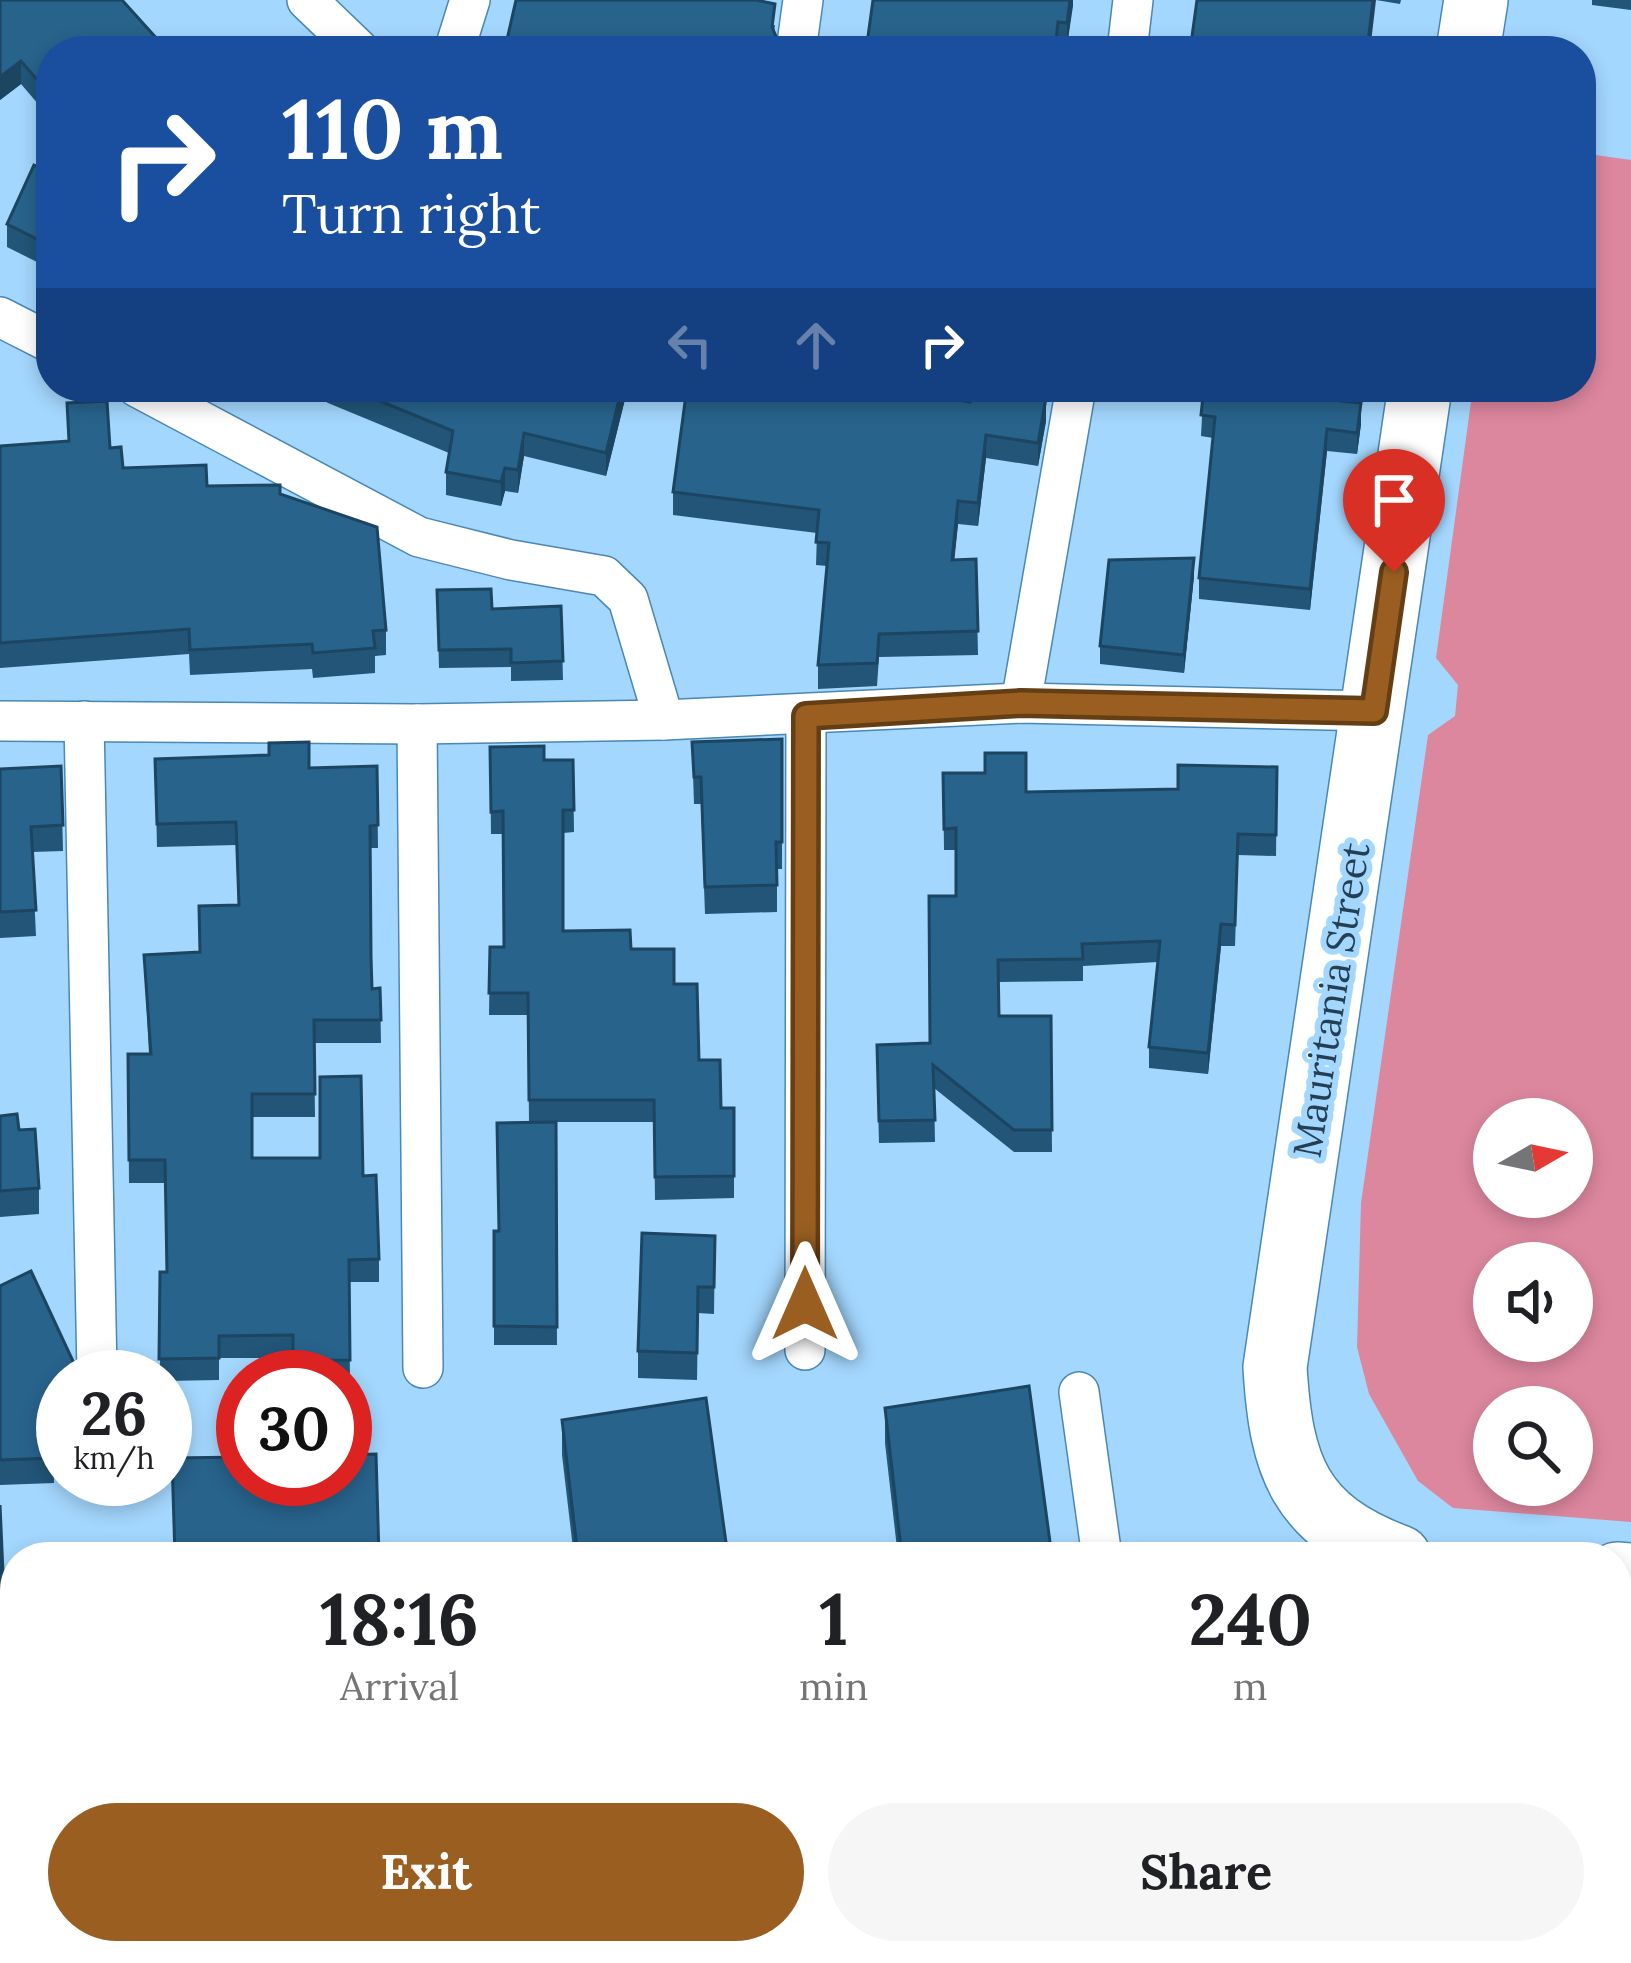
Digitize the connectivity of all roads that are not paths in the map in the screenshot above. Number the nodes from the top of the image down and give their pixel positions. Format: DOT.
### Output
graph roads {
  1 [pos="307,0"];
  2 [pos="470,0"];
  3 [pos="803,0"];
  4 [pos="1133,0"];
  5 [pos="1476,0"];
  6 [pos="344,36"];
  7 [pos="459,36"];
  8 [pos="798,36"];
  9 [pos="1128,36"];
  10 [pos="1470,36"];
  11 [pos="0,317"];
  12 [pos="36,335"];
  13 [pos="164,402"];
  14 [pos="1073,402"];
  15 [pos="1418,402"];
  16 [pos="1021,703"];
  17 [pos="1374,711"];
  18 [pos="806,716"];
  19 [pos="664,720"];
  20 [pos="0,721"];
  21 [pos="84,721"];
  22 [pos="416,724"];
  23 [pos="98,1350"];
  24 [pos="805,1350"];
  25 [pos="423,1368"];
  26 [pos="1079,1392"];
  27 [pos="1100,1542"];
  28 [pos="1350,1542"];
  1 -- 6 [label="street"];
  2 -- 7 [label="street"];
  3 -- 8 [label="street"];
  4 -- 9 [label="street"];
  5 -- 10 [label="main road"];
  11 -- 12 [label="street"];
  13 -- 19 [label="street"];
  14 -- 16 [label="street"];
  15 -- 17 [label="main road, Mauritania Street"];
  16 -- 17 [label="street"];
  16 -- 18 [label="street"];
  17 -- 28 [label="main road, Mauritania Street"];
  18 -- 19 [label="street"];
  18 -- 24 [label="street"];
  19 -- 22 [label="street"];
  20 -- 21 [label="street"];
  21 -- 22 [label="street"];
  21 -- 23 [label="street"];
  22 -- 25 [label="street"];
  26 -- 27 [label="street"];
}
